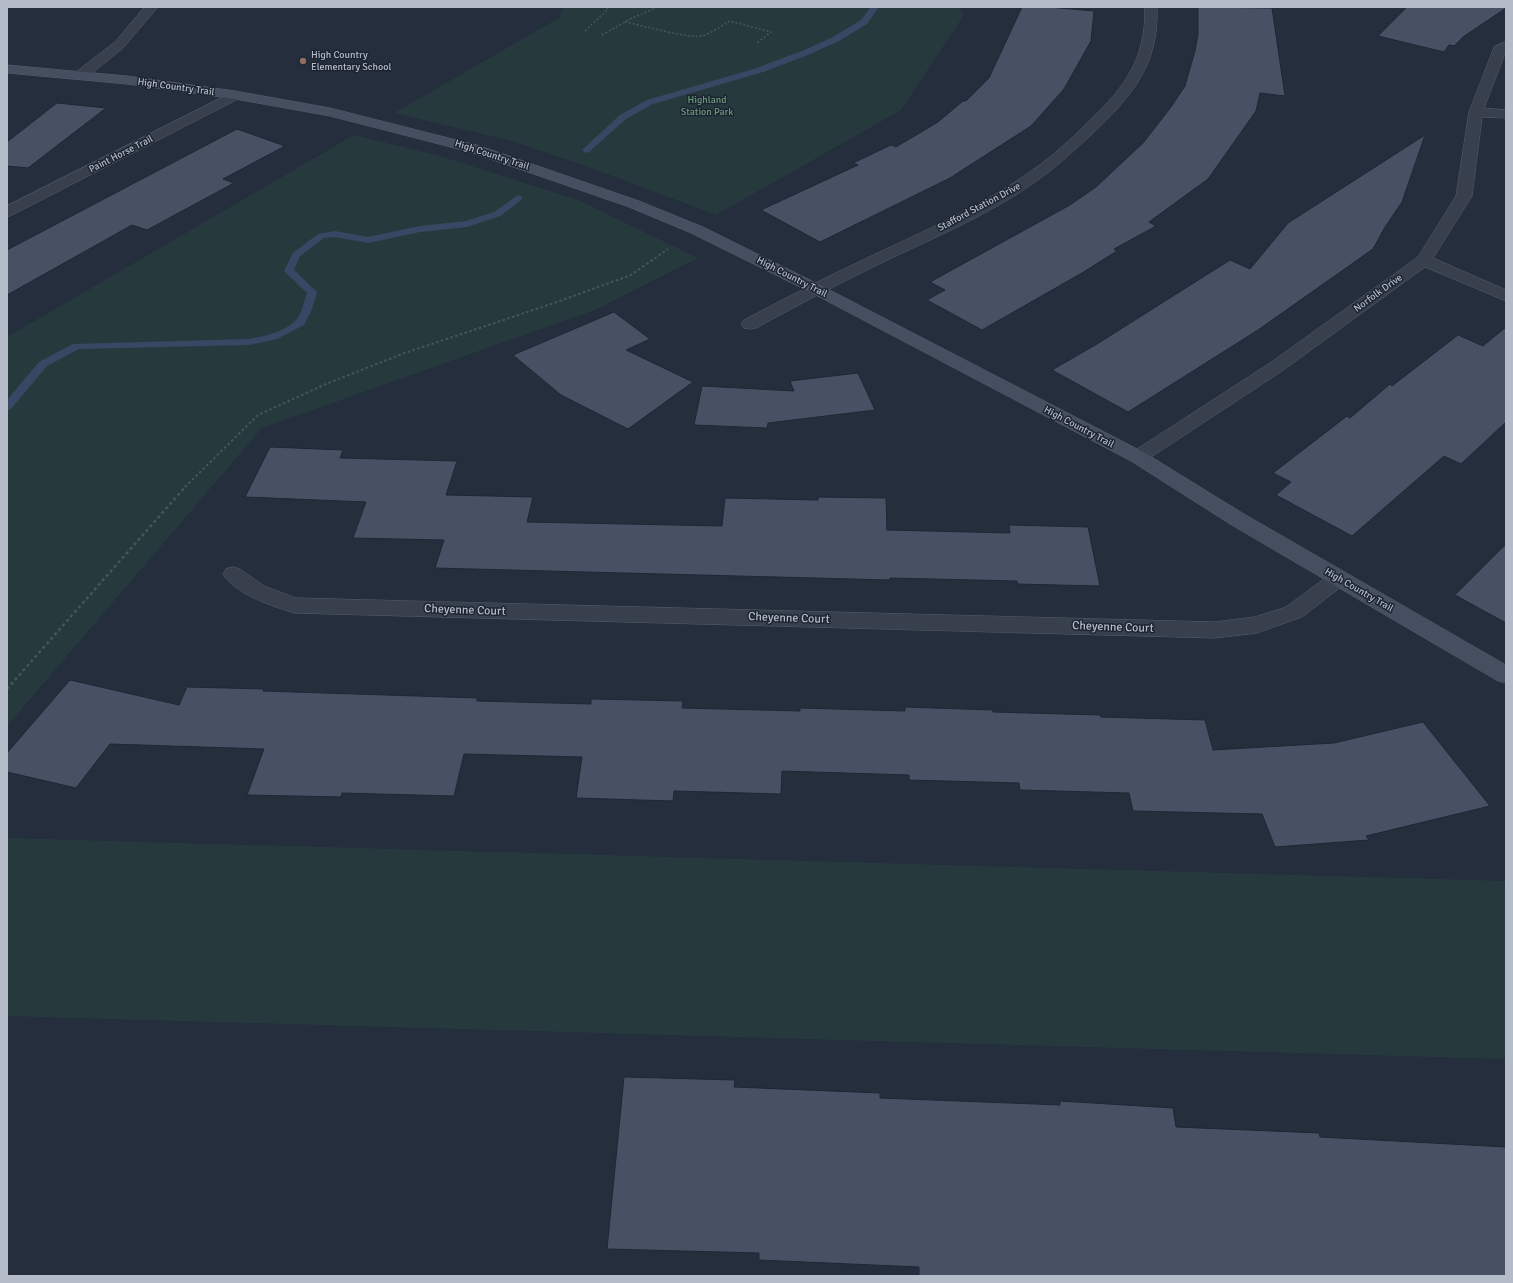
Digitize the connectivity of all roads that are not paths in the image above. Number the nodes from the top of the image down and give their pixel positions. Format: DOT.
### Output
graph roads {
  1 [pos="152,7"];
  2 [pos="1151,7"];
  3 [pos="1506,46"];
  4 [pos="7,69"];
  5 [pos="81,75"];
  6 [pos="235,95"];
  7 [pos="1476,112"];
  8 [pos="1506,114"];
  9 [pos="7,212"];
  10 [pos="1424,260"];
  11 [pos="816,288"];
  12 [pos="1506,296"];
  13 [pos="750,324"];
  14 [pos="1138,457"];
  15 [pos="233,574"];
  16 [pos="1339,578"];
  17 [pos="1506,675"];
  1 -- 5 [label="street"];
  2 -- 11 [label="street, Stafford Station Drive"];
  3 -- 7 [label="street, Norfolk Drive"];
  4 -- 5 [label="street, High Country Trail"];
  5 -- 6 [label="street, High Country Trail"];
  6 -- 9 [label="street, Paint Horse Trail"];
  6 -- 11 [label="street, High Country Trail"];
  7 -- 8 [label="street"];
  7 -- 10 [label="street, Norfolk Drive"];
  10 -- 12 [label="street"];
  10 -- 14 [label="street, Norfolk Drive"];
  11 -- 13 [label="street, Stafford Station Drive"];
  11 -- 14 [label="street, High Country Trail"];
  14 -- 16 [label="street, High Country Trail"];
  15 -- 16 [label="street, Cheyenne Court"];
  16 -- 17 [label="street, High Country Trail"];
}
